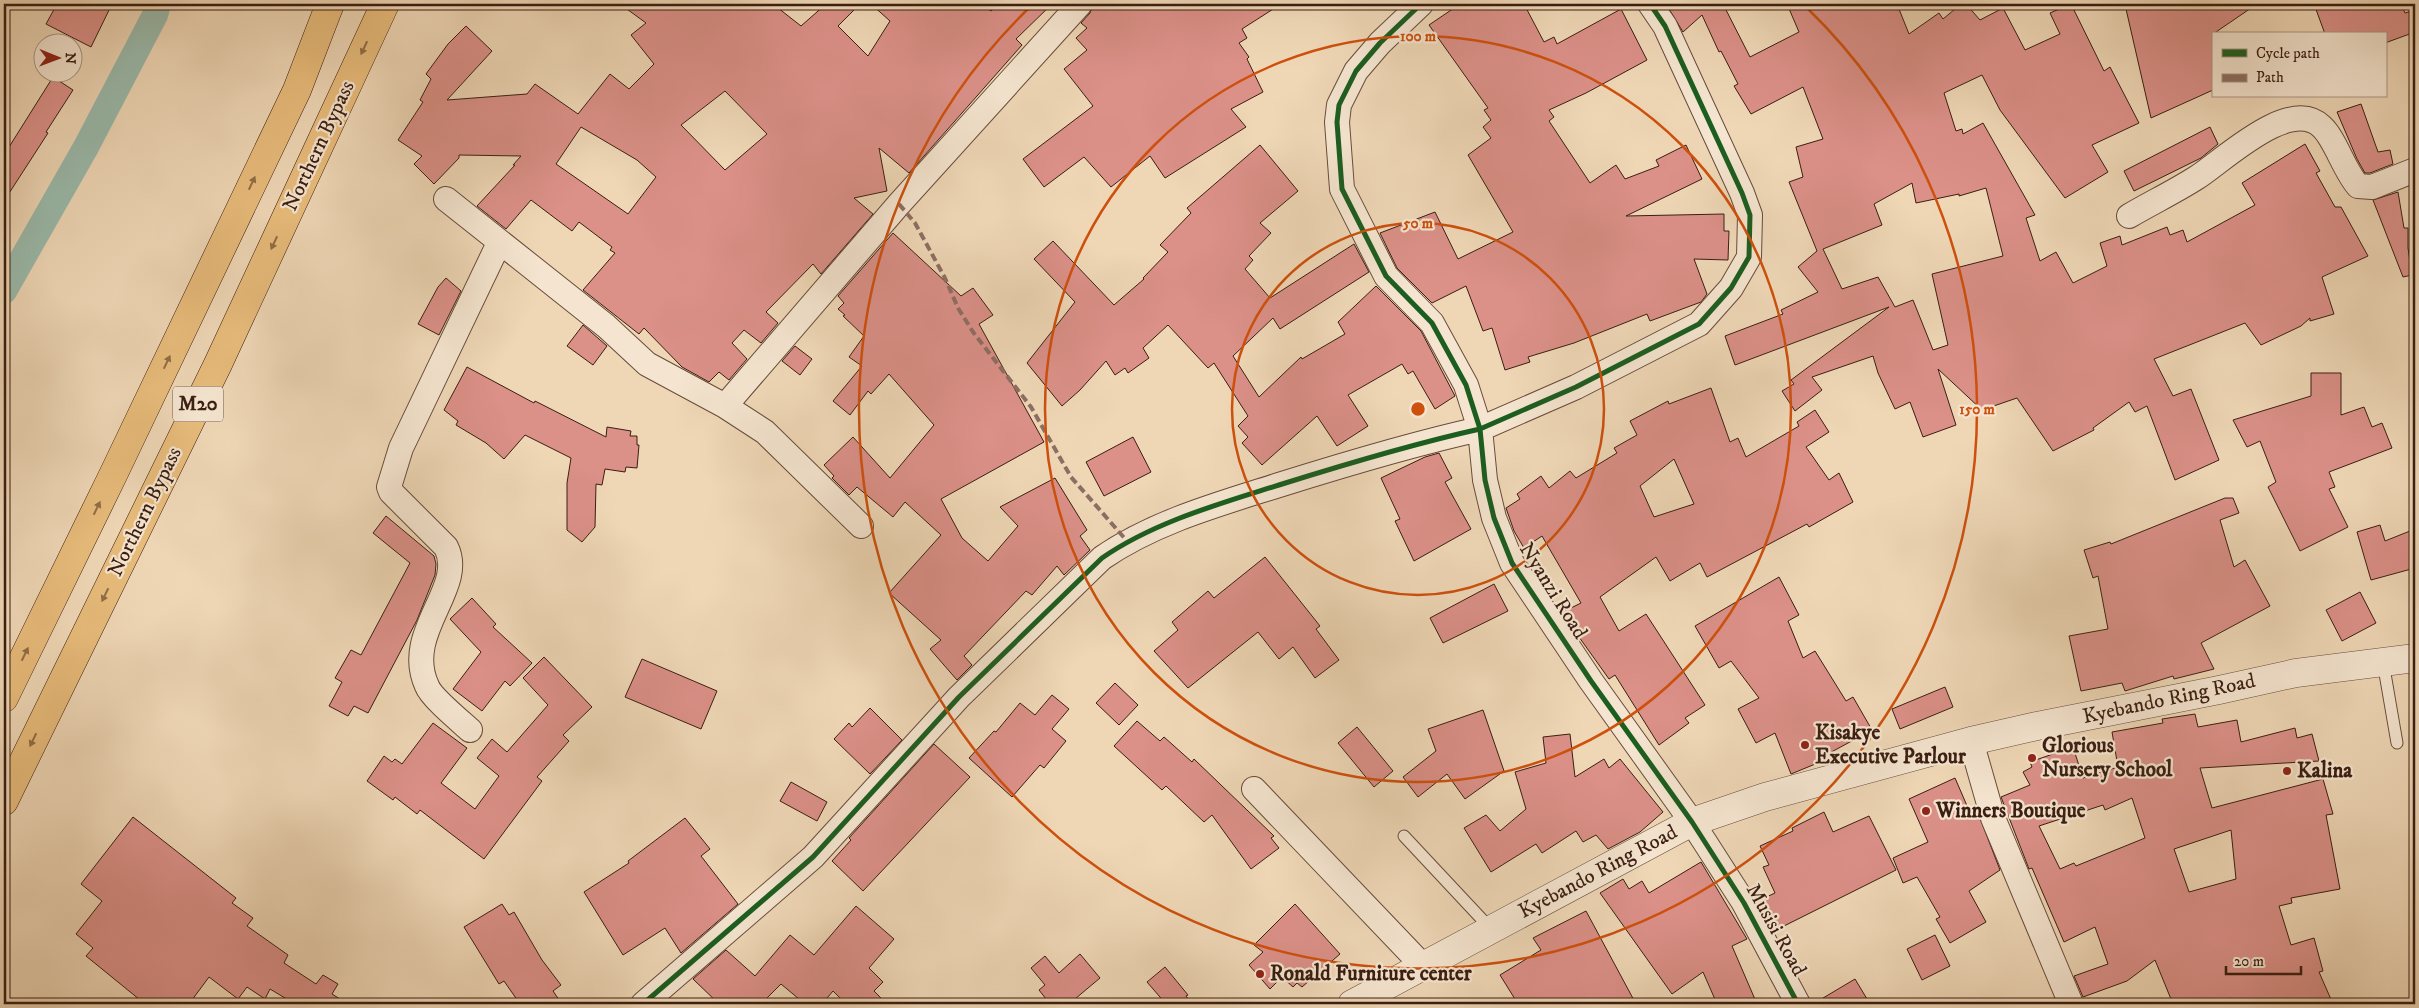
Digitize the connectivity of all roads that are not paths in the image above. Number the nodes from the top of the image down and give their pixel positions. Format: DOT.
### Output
graph roads {
  1 [pos="330,4"];
  2 [pos="385,4"];
  3 [pos="1080,4"];
  4 [pos="1421,4"];
  5 [pos="1650,4"];
  6 [pos="2415,170"];
  7 [pos="446,199"];
  8 [pos="2129,216"];
  9 [pos="499,243"];
  10 [pos="724,406"];
  11 [pos="1480,429"];
  12 [pos="861,526"];
  13 [pos="2415,658"];
  14 [pos="2383,662"];
  15 [pos="4,698"];
  16 [pos="470,730"];
  17 [pos="1970,741"];
  18 [pos="2397,743"];
  19 [pos="1254,789"];
  20 [pos="4,801"];
  21 [pos="1692,822"];
  22 [pos="1404,836"];
  23 [pos="1491,929"];
  24 [pos="1423,966"];
  25 [pos="642,1004"];
  26 [pos="1353,1004"];
  27 [pos="1798,1004"];
  28 [pos="2071,1004"];
  15 -- 1 [label="highway, Northern Bypass / M20, one-way"];
  2 -- 20 [label="highway, Northern Bypass / M20, one-way"];
  3 -- 10 [label="street"];
  4 -- 11 [label="street, Nyanzi Road"];
  5 -- 11 [label="street"];
  6 -- 8 [label="street"];
  7 -- 9 [label="street"];
  9 -- 10 [label="street"];
  9 -- 16 [label="street"];
  10 -- 12 [label="street"];
  11 -- 21 [label="street, Nyanzi Road"];
  11 -- 25 [label="street"];
  13 -- 14 [label="street, Kyebando Ring Road"];
  14 -- 17 [label="street, Kyebando Ring Road"];
  14 -- 18 [label="lane"];
  17 -- 21 [label="street, Kyebando Ring Road"];
  17 -- 28 [label="street"];
  19 -- 24 [label="street"];
  21 -- 23 [label="street, Kyebando Ring Road"];
  21 -- 27 [label="street, Musisi Road"];
  22 -- 23 [label="lane"];
  23 -- 24 [label="street, Kyebando Ring Road"];
  24 -- 26 [label="street, Kyebando Ring Road"];
}
